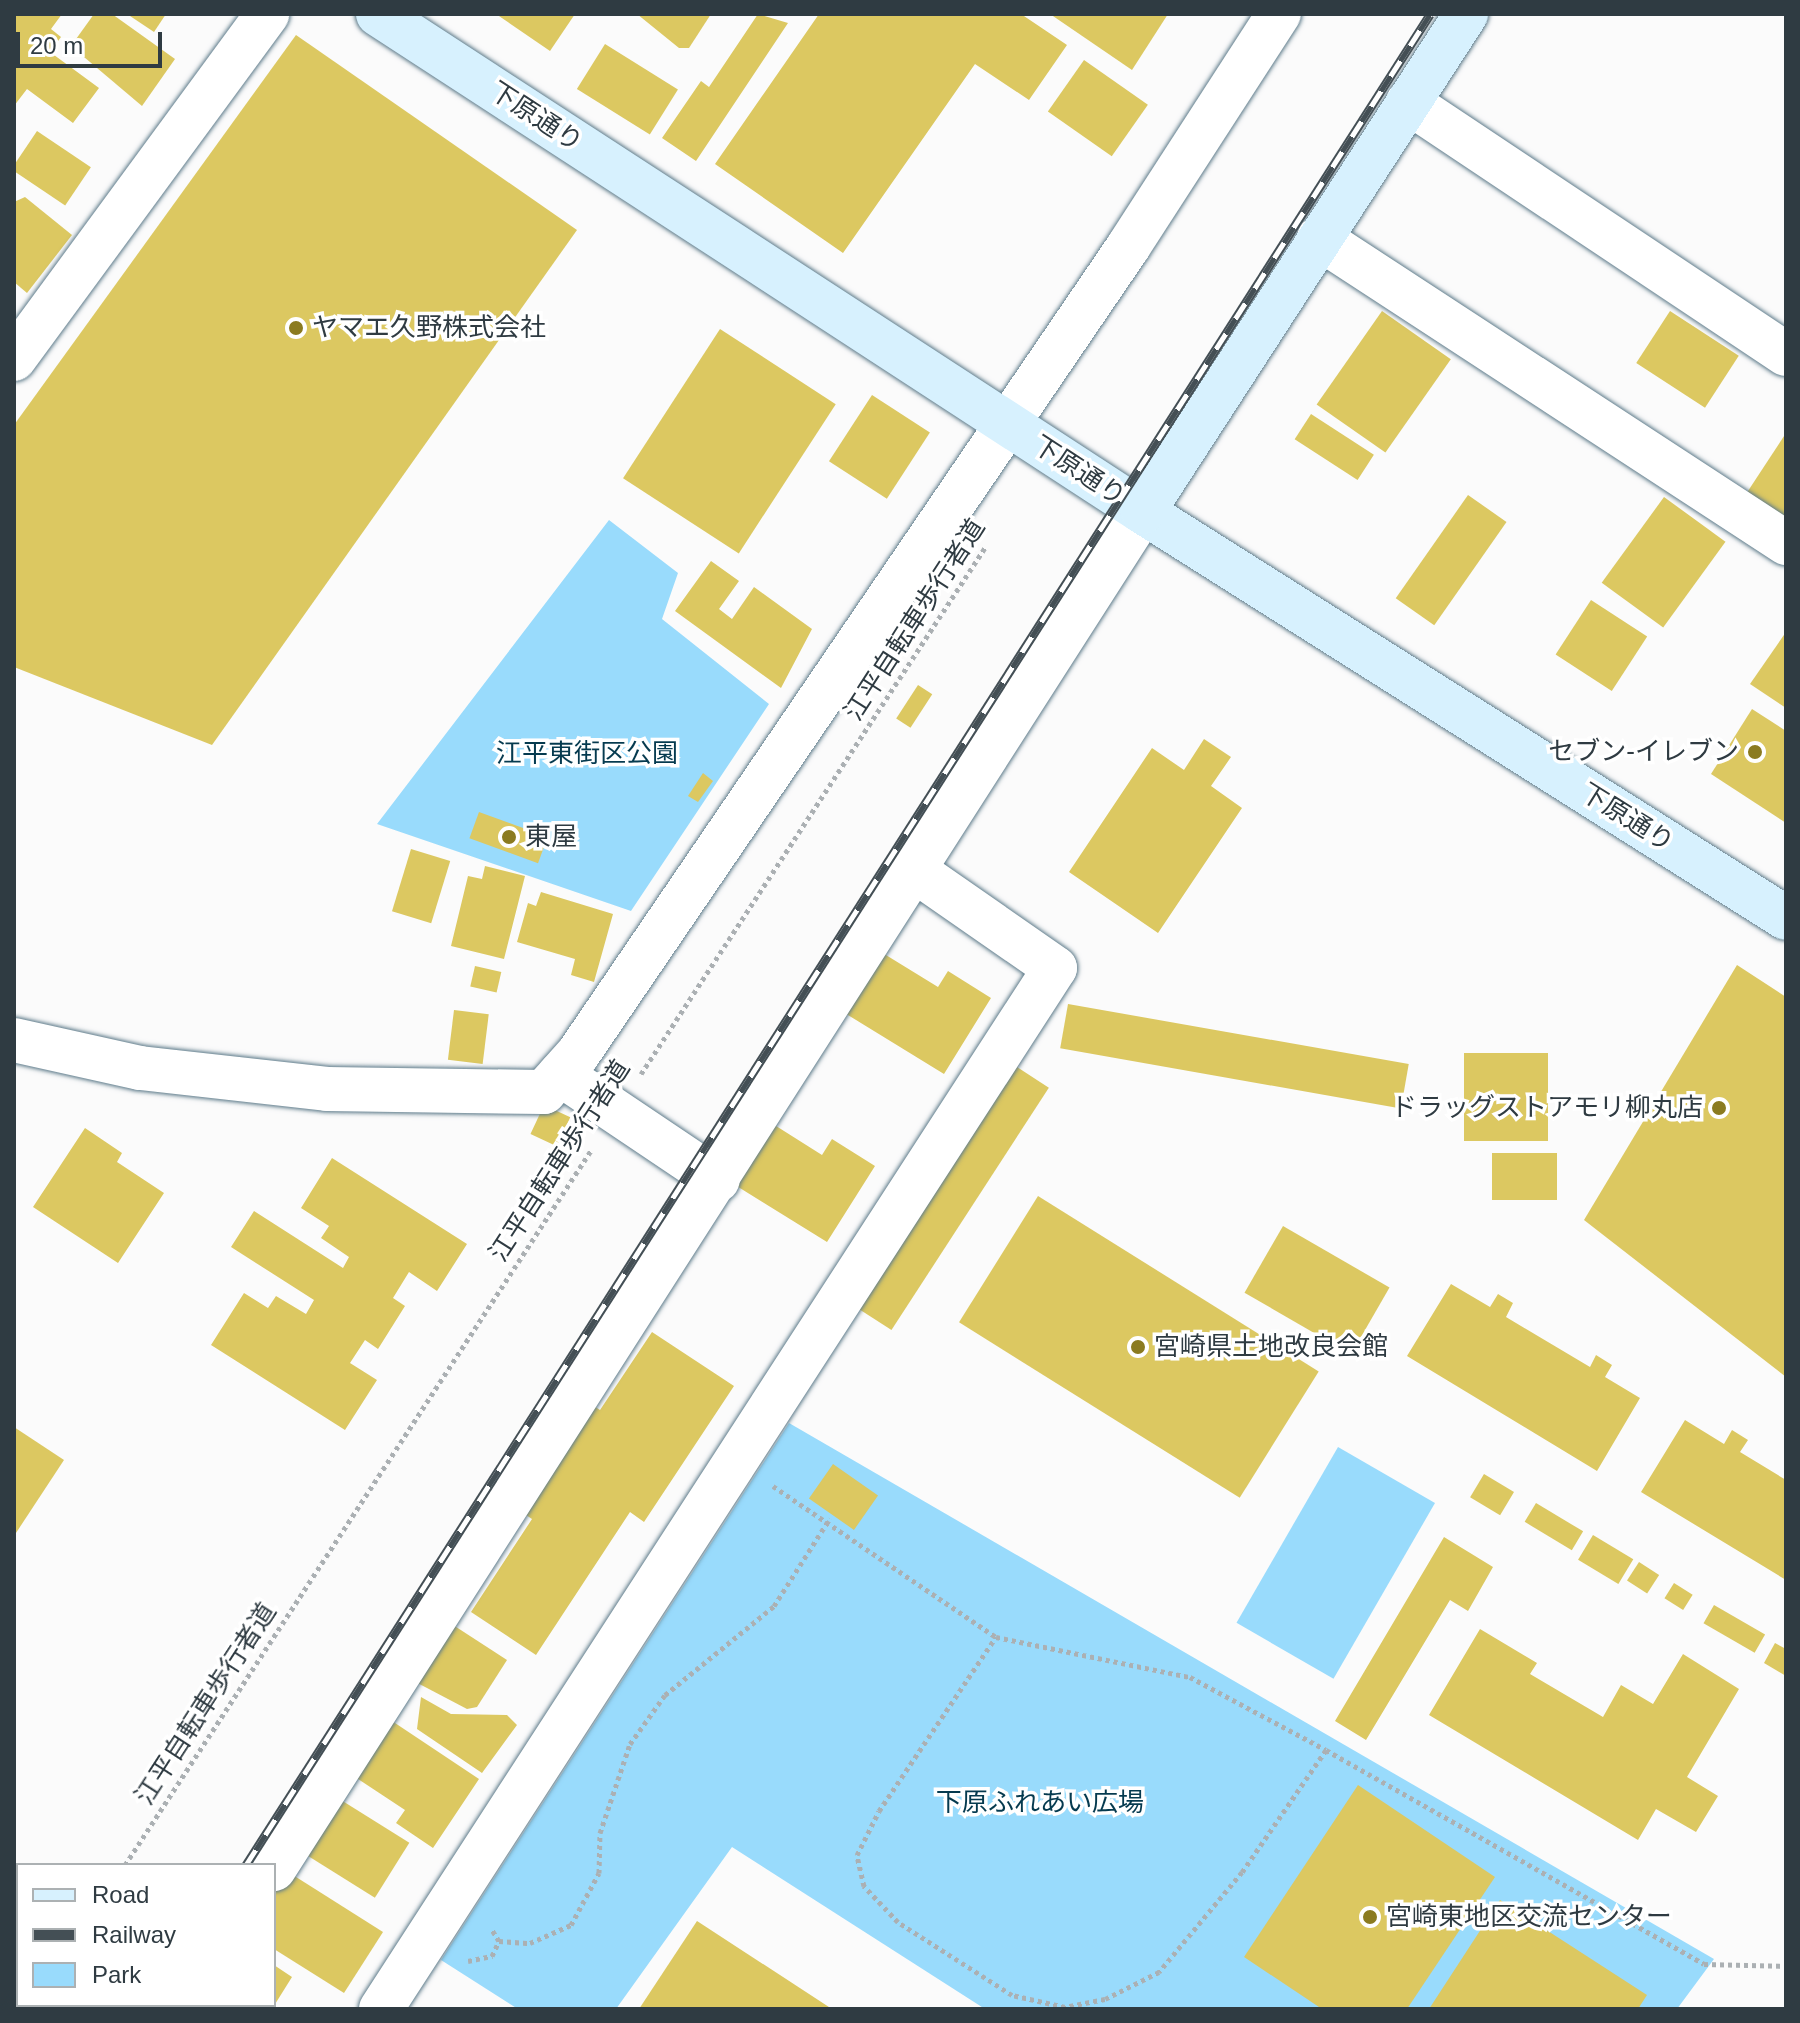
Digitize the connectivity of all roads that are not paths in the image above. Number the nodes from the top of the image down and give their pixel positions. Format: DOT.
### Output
graph roads {
  1 [pos="267,14"];
  2 [pos="378,14"];
  3 [pos="1279,14"];
  4 [pos="1466,14"];
  5 [pos="1408,102"];
  6 [pos="1319,238"];
  7 [pos="30,314"];
  8 [pos="1786,354"];
  9 [pos="14,359"];
  10 [pos="1006,422"];
  11 [pos="1143,512"];
  12 [pos="1786,543"];
  13 [pos="917,872"];
  14 [pos="1786,918"];
  15 [pos="14,1040"];
  16 [pos="560,1074"];
  17 [pos="718,1180"];
  18 [pos="276,1866"];
  19 [pos="381,2009"];
  1 -- 7 [label="street"];
  2 -- 10 [label="street, 下原通り"];
  3 -- 10 [label="street"];
  4 -- 5 [label="street"];
  5 -- 6 [label="street"];
  5 -- 8 [label="street"];
  6 -- 11 [label="street"];
  6 -- 12 [label="street"];
  7 -- 9 [label="street"];
  10 -- 11 [label="street, 下原通り"];
  10 -- 16 [label="street"];
  11 -- 13 [label="street"];
  11 -- 14 [label="street, 下原通り"];
  13 -- 17 [label="street"];
  13 -- 19 [label="street"];
  15 -- 16 [label="street"];
  16 -- 17 [label="street"];
  17 -- 18 [label="street"];
}
